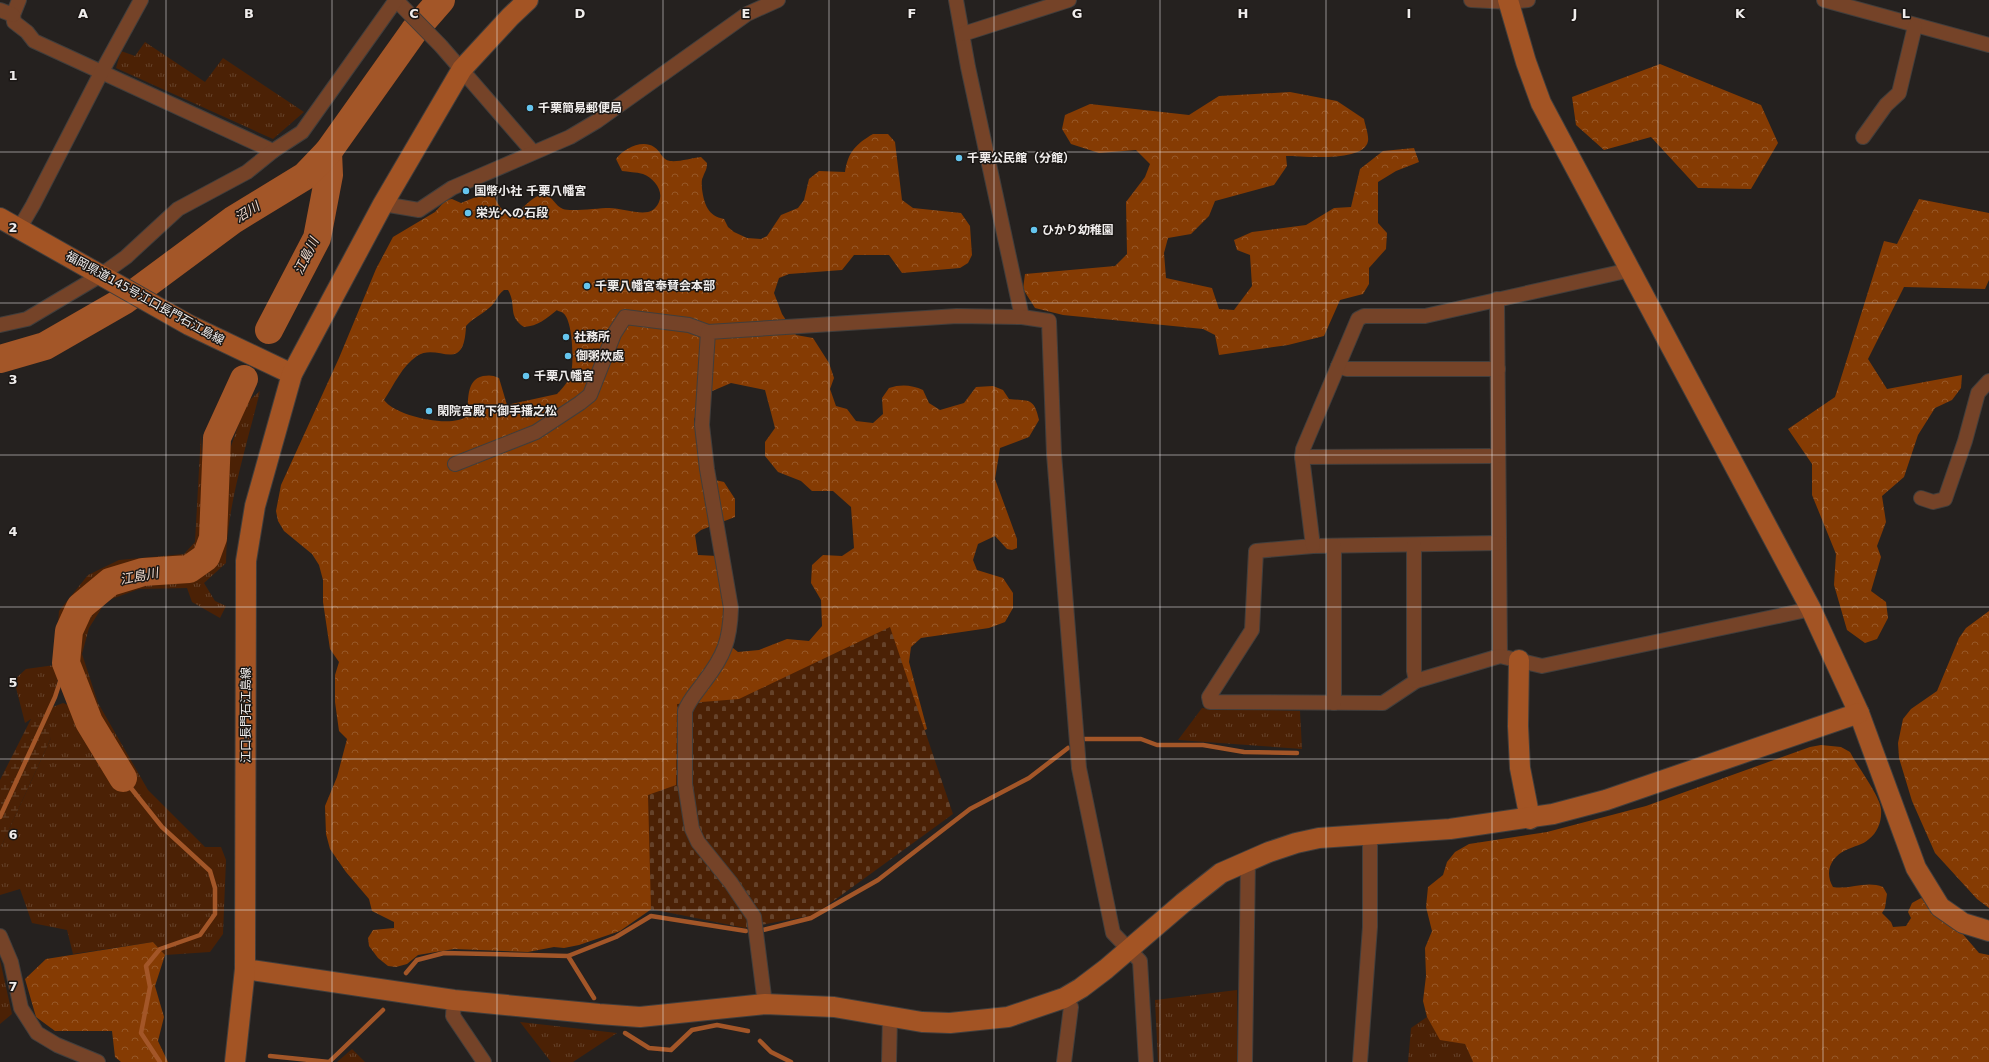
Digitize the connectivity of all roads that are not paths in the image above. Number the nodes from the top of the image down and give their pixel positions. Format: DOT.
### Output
graph roads {
  1 [pos="19,0"];
  2 [pos="141,0"];
  3 [pos="528,0"];
  4 [pos="778,0"];
  5 [pos="956,0"];
  6 [pos="1069,0"];
  7 [pos="1471,0"];
  8 [pos="1824,0"];
  9 [pos="1515,1"];
  10 [pos="399,3"];
  11 [pos="7,12"];
  12 [pos="1915,26"];
  13 [pos="963,34"];
  14 [pos="1989,45"];
  15 [pos="462,69"];
  16 [pos="101,73"];
  17 [pos="1863,137"];
  18 [pos="273,151"];
  19 [pos="533,152"];
  20 [pos="383,204"];
  21 [pos="0,218"];
  22 [pos="19,229"];
  23 [pos="1630,270"];
  24 [pos="106,278"];
  25 [pos="1497,299"];
  26 [pos="1022,316"];
  27 [pos="0,325"];
  28 [pos="708,332"];
  29 [pos="1338,366"];
  30 [pos="1498,369"];
  31 [pos="292,374"];
  32 [pos="1989,381"];
  33 [pos="1498,456"];
  34 [pos="1302,457"];
  35 [pos="455,464"];
  36 [pos="1921,498"];
  37 [pos="1499,543"];
  38 [pos="1414,545"];
  39 [pos="1313,546"];
  40 [pos="1334,546"];
  41 [pos="1812,609"];
  42 [pos="1500,656"];
  43 [pos="1519,660"];
  44 [pos="1416,681"];
  45 [pos="1334,703"];
  46 [pos="1859,713"];
  47 [pos="1530,819"];
  48 [pos="1370,834"];
  49 [pos="1248,861"];
  50 [pos="1989,932"];
  51 [pos="0,936"];
  52 [pos="1130,949"];
  53 [pos="245,969"];
  54 [pos="1064,998"];
  55 [pos="454,1000"];
  56 [pos="765,1004"];
  57 [pos="890,1016"];
  58 [pos="98,1062"];
  59 [pos="235,1062"];
  60 [pos="484,1062"];
  61 [pos="889,1062"];
  62 [pos="1064,1062"];
  63 [pos="1146,1062"];
  64 [pos="1245,1062"];
  65 [pos="1360,1062"];
  1 -- 11 [label="street"];
  2 -- 16 [label="street"];
  3 -- 15 [label="street, 江口長門石江島線"];
  4 -- 19 [label="street"];
  5 -- 13 [label="street"];
  6 -- 13 [label="street"];
  7 -- 9 [label="street"];
  8 -- 12 [label="street"];
  9 -- 23 [label="street"];
  10 -- 15 [label="street"];
  10 -- 18 [label="street"];
  11 -- 16 [label="street"];
  12 -- 14 [label="street"];
  12 -- 17 [label="street"];
  13 -- 26 [label="street"];
  15 -- 19 [label="street"];
  15 -- 20 [label="street, 江口長門石江島線"];
  16 -- 18 [label="street"];
  16 -- 22 [label="street"];
  18 -- 24 [label="street"];
  19 -- 20 [label="street"];
  20 -- 31 [label="street, 江口長門石江島線"];
  21 -- 22 [label="street, 福岡県道145号江口長門石江島線"];
  22 -- 24 [label="street, 福岡県道145号江口長門石江島線"];
  23 -- 25 [label="street"];
  23 -- 41 [label="street"];
  24 -- 27 [label="street"];
  24 -- 31 [label="street, 福岡県道145号江口長門石江島線"];
  25 -- 29 [label="street"];
  25 -- 30 [label="street"];
  26 -- 28 [label="street"];
  26 -- 52 [label="street"];
  28 -- 35 [label="street"];
  28 -- 56 [label="street"];
  29 -- 30 [label="street"];
  29 -- 34 [label="street"];
  30 -- 33 [label="street"];
  31 -- 53 [label="street, 江口長門石江島線"];
  32 -- 36 [label="street"];
  33 -- 34 [label="street"];
  33 -- 37 [label="street"];
  34 -- 39 [label="street"];
  37 -- 38 [label="street"];
  37 -- 42 [label="street"];
  38 -- 40 [label="street"];
  38 -- 44 [label="street"];
  39 -- 40 [label="street"];
  39 -- 45 [label="street"];
  40 -- 45 [label="street"];
  41 -- 43 [label="street"];
  41 -- 46 [label="street"];
  42 -- 43 [label="street"];
  42 -- 44 [label="street"];
  43 -- 47 [label="street"];
  44 -- 45 [label="street"];
  46 -- 47 [label="street"];
  46 -- 50 [label="street"];
  47 -- 48 [label="street"];
  48 -- 49 [label="street"];
  48 -- 65 [label="street"];
  49 -- 52 [label="street"];
  49 -- 64 [label="street"];
  51 -- 58 [label="street"];
  52 -- 54 [label="street"];
  52 -- 63 [label="street"];
  53 -- 55 [label="street"];
  53 -- 59 [label="street, 江口長門石江島線"];
  54 -- 57 [label="street"];
  54 -- 62 [label="street"];
  55 -- 56 [label="street"];
  55 -- 60 [label="street"];
  56 -- 57 [label="street"];
  57 -- 61 [label="street"];
}
